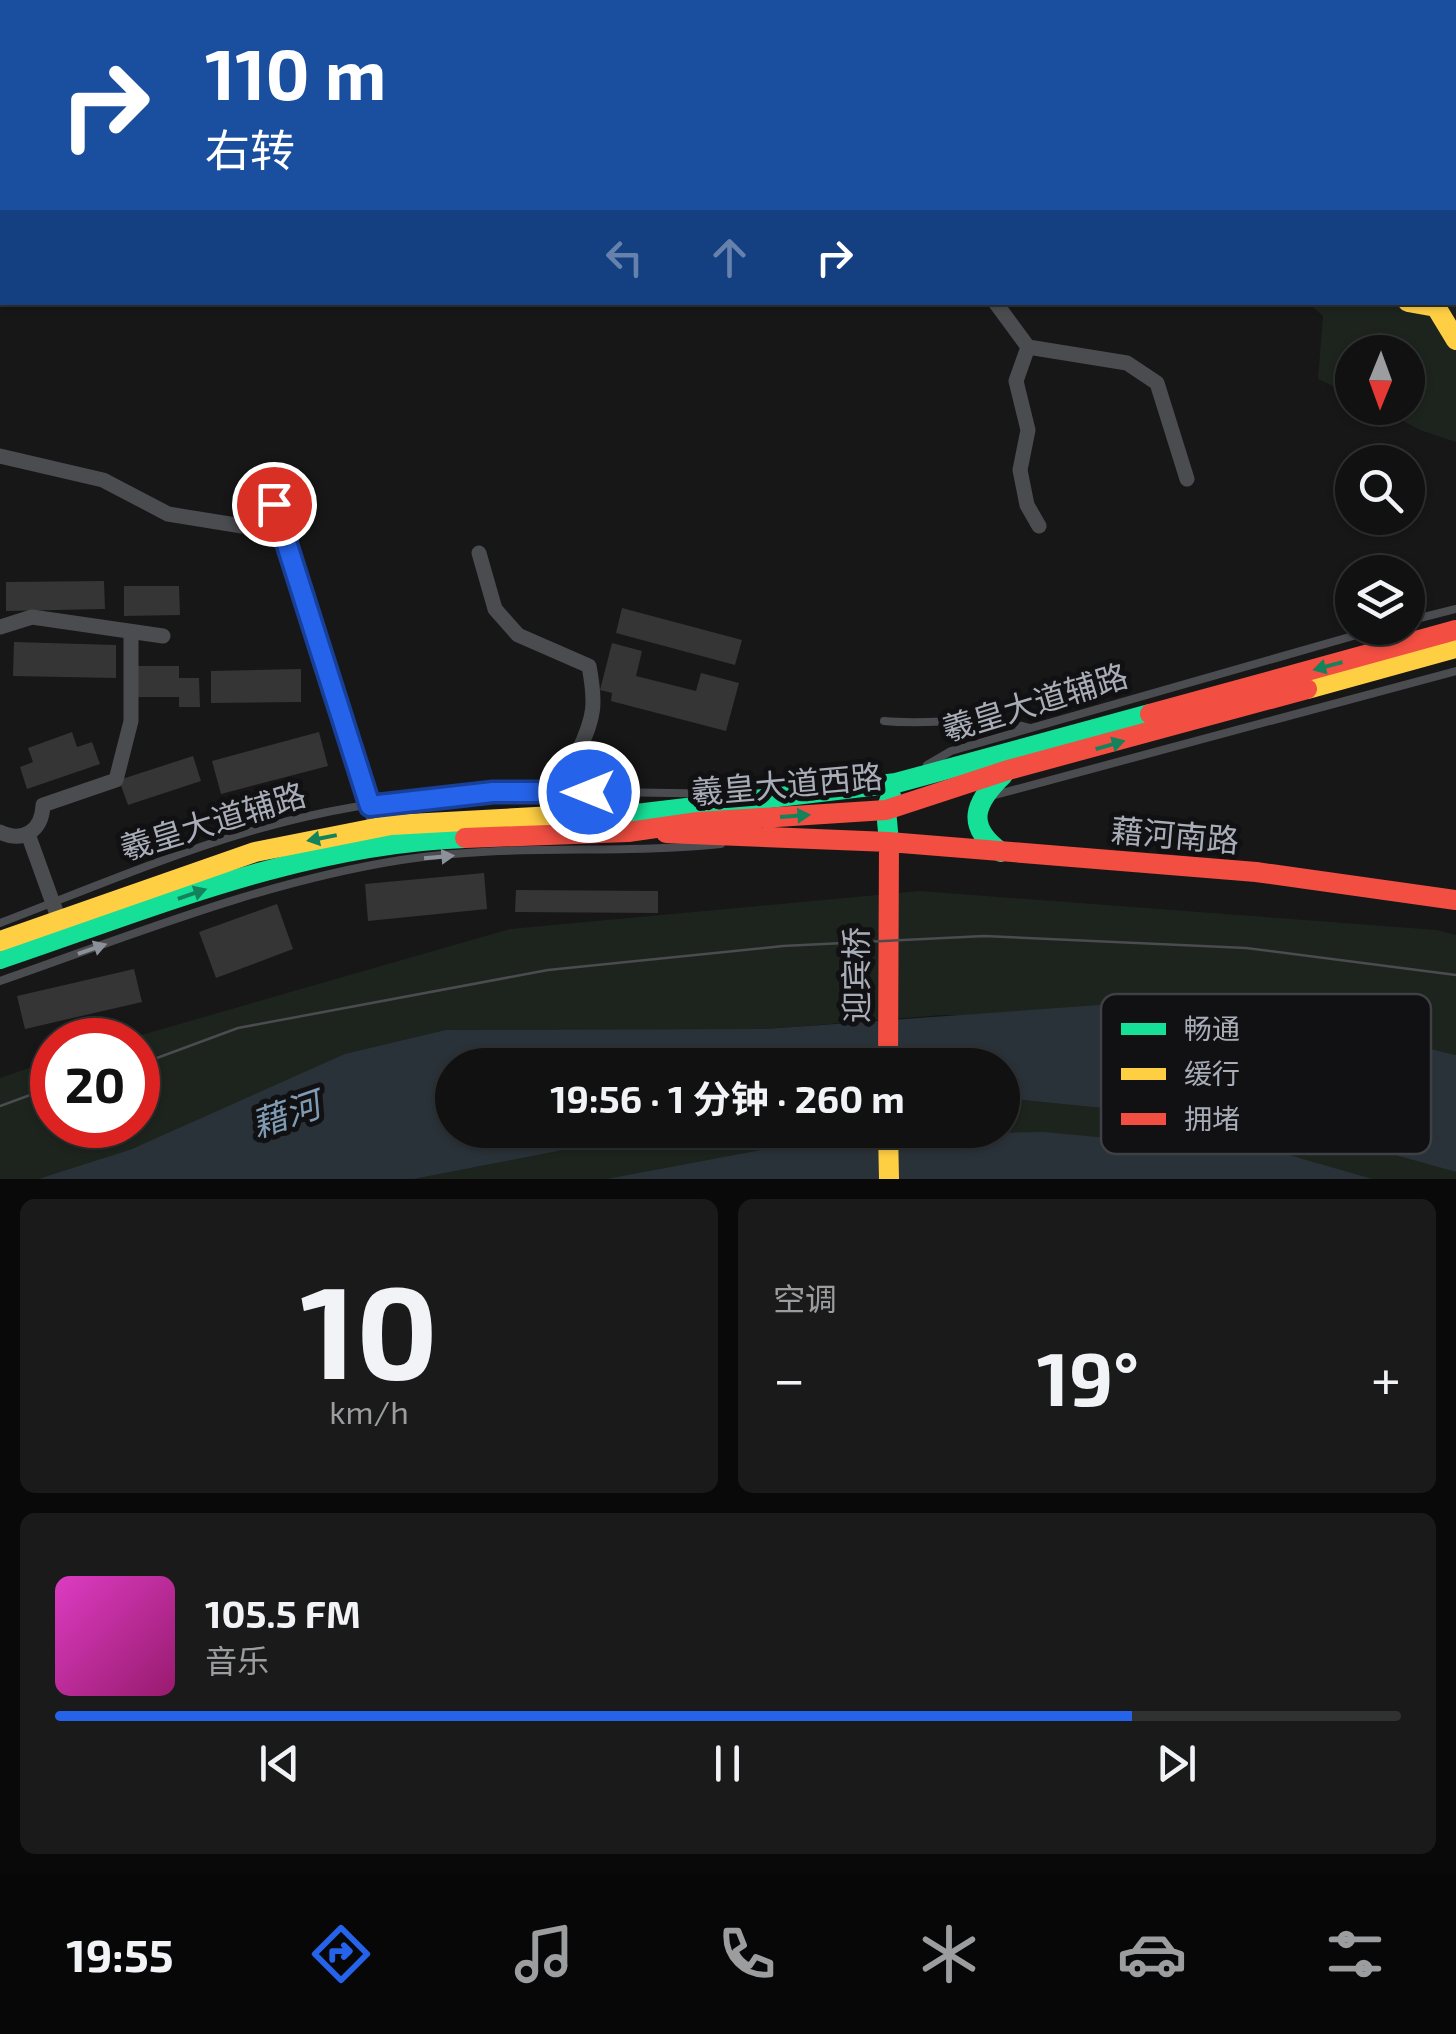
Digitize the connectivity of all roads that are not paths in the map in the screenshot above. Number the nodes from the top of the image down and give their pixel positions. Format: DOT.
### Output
graph roads {
  1 [pos="997,305"];
  2 [pos="1425,305"];
  3 [pos="1456,340"];
  4 [pos="1028,348"];
  5 [pos="0,456"];
  6 [pos="1187,479"];
  7 [pos="1039,526"];
  8 [pos="478,552"];
  9 [pos="1456,609"];
  10 [pos="1425,617"];
  11 [pos="0,626"];
  12 [pos="1456,630"];
  13 [pos="130,632"];
  14 [pos="163,636"];
  15 [pos="1335,642"];
  16 [pos="1456,648"];
  17 [pos="1456,671"];
  18 [pos="884,721"];
  19 [pos="1034,737"];
  20 [pos="1008,770"];
  21 [pos="896,783"];
  22 [pos="589,792"];
  23 [pos="965,793"];
  24 [pos="370,806"];
  25 [pos="886,810"];
  26 [pos="377,828"];
  27 [pos="0,832"];
  28 [pos="628,832"];
  29 [pos="28,834"];
  30 [pos="790,837"];
  31 [pos="889,842"];
  32 [pos="1001,852"];
  33 [pos="1456,900"];
  34 [pos="56,911"];
  35 [pos="0,922"];
  36 [pos="0,941"];
  37 [pos="0,960"];
  38 [pos="0,982"];
  39 [pos="888,1048"];
  40 [pos="888,1148"];
  41 [pos="888,1179"];
  1 -- 4 [label="street"];
  2 -- 3 [label="main road"];
  4 -- 6 [label="street"];
  4 -- 7 [label="street"];
  5 -- 24 [label="street"];
  8 -- 22 [label="street"];
  9 -- 10 [label="lane"];
  11 -- 13 [label="street"];
  12 -- 19 [label="main road, 羲皇大道西路, one-way"];
  13 -- 14 [label="street"];
  13 -- 29 [label="street"];
  15 -- 19 [label="lane, 羲皇大道辅路"];
  20 -- 16 [label="main road, 羲皇大道西路, one-way"];
  17 -- 23 [label="lane"];
  18 -- 19 [label="lane"];
  19 -- 21 [label="main road, 羲皇大道西路"];
  20 -- 23 [label="main road, 羲皇大道西路"];
  20 -- 23 [label="main road"];
  21 -- 22 [label="lane, 羲皇大道辅路"];
  21 -- 25 [label="main road"];
  21 -- 26 [label="main road, 羲皇大道西路"];
  22 -- 24 [label="lane, 羲皇大道辅路"];
  23 -- 25 [label="main road, 羲皇大道西路"];
  23 -- 32 [label="main road"];
  24 -- 26 [label="street"];
  24 -- 34 [label="lane, 羲皇大道辅路"];
  28 -- 25 [label="main road, 羲皇大道西路, one-way"];
  25 -- 31 [label="main road, 迎宾桥"];
  26 -- 34 [label="main road, 羲皇大道西路, one-way"];
  27 -- 29 [label="street"];
  28 -- 30 [label="main road, 藉河南路"];
  37 -- 28 [label="main road, 羲皇大道西路, one-way"];
  29 -- 34 [label="street"];
  30 -- 31 [label="main road, 藉河南路"];
  38 -- 30 [label="lane, one-way"];
  31 -- 32 [label="main road, 藉河南路"];
  31 -- 39 [label="main road, 迎宾桥"];
  32 -- 33 [label="main road, 藉河南路"];
  34 -- 35 [label="lane, 羲皇大道辅路"];
  34 -- 36 [label="main road, 羲皇大道西路"];
  40 -- 41 [label="main road"];
}
